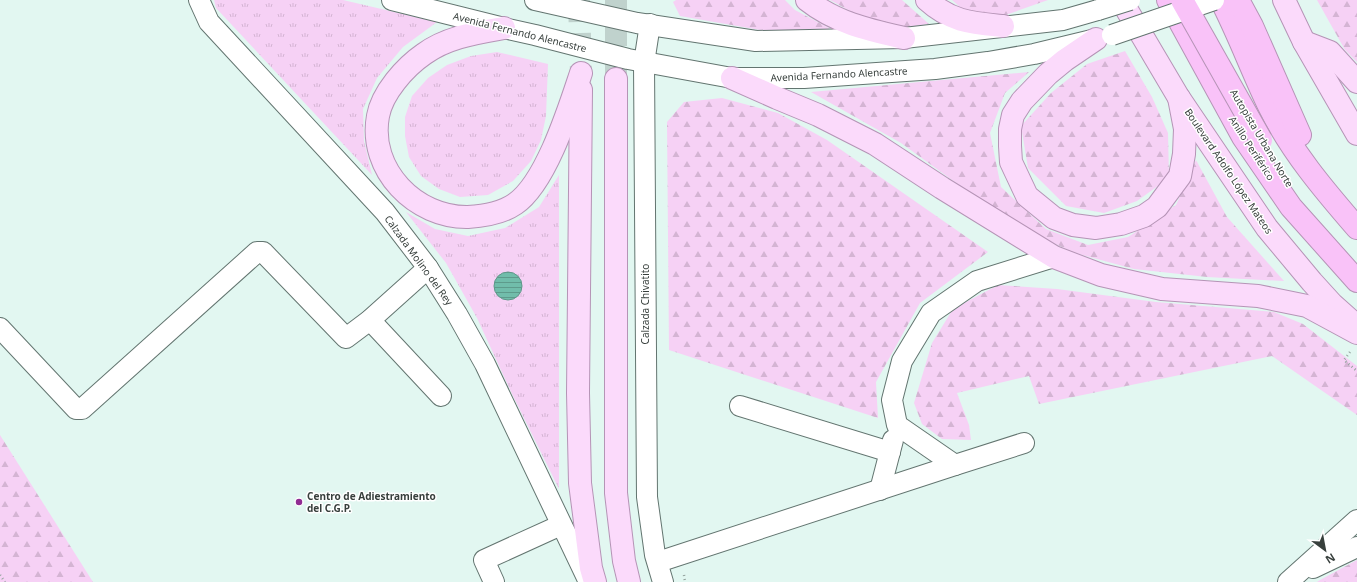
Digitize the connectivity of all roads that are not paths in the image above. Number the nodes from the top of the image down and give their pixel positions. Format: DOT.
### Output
graph roads {
  1 [pos="199,0"];
  2 [pos="392,0"];
  3 [pos="535,0"];
  4 [pos="807,0"];
  5 [pos="927,0"];
  6 [pos="1121,0"];
  7 [pos="1130,0"];
  8 [pos="1168,0"];
  9 [pos="1182,0"];
  10 [pos="1214,0"];
  11 [pos="1221,0"];
  12 [pos="1238,0"];
  13 [pos="1284,0"];
  14 [pos="650,24"];
  15 [pos="1002,26"];
  16 [pos="504,28"];
  17 [pos="1104,37"];
  18 [pos="904,38"];
  19 [pos="1304,42"];
  20 [pos="644,63"];
  21 [pos="732,78"];
  22 [pos="616,79"];
  23 [pos="1357,82"];
  24 [pos="1179,98"];
  25 [pos="1357,134"];
  26 [pos="1357,211"];
  27 [pos="1357,228"];
  28 [pos="1054,257"];
  29 [pos="1357,265"];
  30 [pos="428,268"];
  31 [pos="1357,281"];
  32 [pos="370,320"];
  33 [pos="1357,326"];
  34 [pos="0,328"];
  35 [pos="1357,333"];
  36 [pos="441,396"];
  37 [pos="740,406"];
  38 [pos="897,424"];
  39 [pos="1024,443"];
  40 [pos="890,452"];
  41 [pos="955,465"];
  42 [pos="880,490"];
  43 [pos="1357,520"];
  44 [pos="561,525"];
  45 [pos="1357,547"];
  46 [pos="658,562"];
  47 [pos="1288,581"];
  48 [pos="494,582"];
  49 [pos="589,582"];
  50 [pos="594,582"];
  51 [pos="629,582"];
  52 [pos="663,582"];
  1 -- 30 [label="street, Calzada Molino del Rey"];
  2 -- 16 [label="street, Avenida Fernando Alencastre"];
  3 -- 14 [label="street"];
  4 -- 18 [label="main road"];
  5 -- 15 [label="main road"];
  6 -- 24 [label="main road, Boulevard Adolfo López Mateos"];
  7 -- 15 [label="street, bridge"];
  8 -- 31 [label="highway, Anillo Periférico"];
  9 -- 29 [label="highway, Autopista Urbana Norte, bridge"];
  10 -- 17 [label="street, Avenida Fernando Alencastre, bridge"];
  11 -- 27 [label="highway"];
  12 -- 26 [label="highway"];
  13 -- 19 [label="main road"];
  14 -- 18 [label="street"];
  14 -- 20 [label="street, Calzada Chivatito"];
  15 -- 18 [label="street"];
  16 -- 20 [label="street, Avenida Fernando Alencastre"];
  16 -- 50 [label="main road"];
  17 -- 21 [label="street, Avenida Fernando Alencastre"];
  17 -- 24 [label="main road"];
  19 -- 23 [label="main road"];
  19 -- 25 [label="main road"];
  20 -- 21 [label="street, Avenida Fernando Alencastre"];
  20 -- 46 [label="street, Calzada Chivatito"];
  21 -- 28 [label="main road"];
  22 -- 51 [label="main road"];
  24 -- 33 [label="main road, Boulevard Adolfo López Mateos"];
  28 -- 35 [label="main road"];
  28 -- 38 [label="street"];
  30 -- 32 [label="street"];
  30 -- 44 [label="street, Calzada Molino del Rey"];
  32 -- 34 [label="street"];
  32 -- 36 [label="street"];
  37 -- 40 [label="street"];
  38 -- 40 [label="street"];
  38 -- 41 [label="street"];
  39 -- 41 [label="street"];
  40 -- 42 [label="street"];
  41 -- 42 [label="street"];
  42 -- 46 [label="street"];
  43 -- 47 [label="street"];
  44 -- 48 [label="street"];
  44 -- 49 [label="street, Calzada Molino del Rey"];
  45 -- 47 [label="street"];
  46 -- 52 [label="street, Calzada Chivatito"];
}
